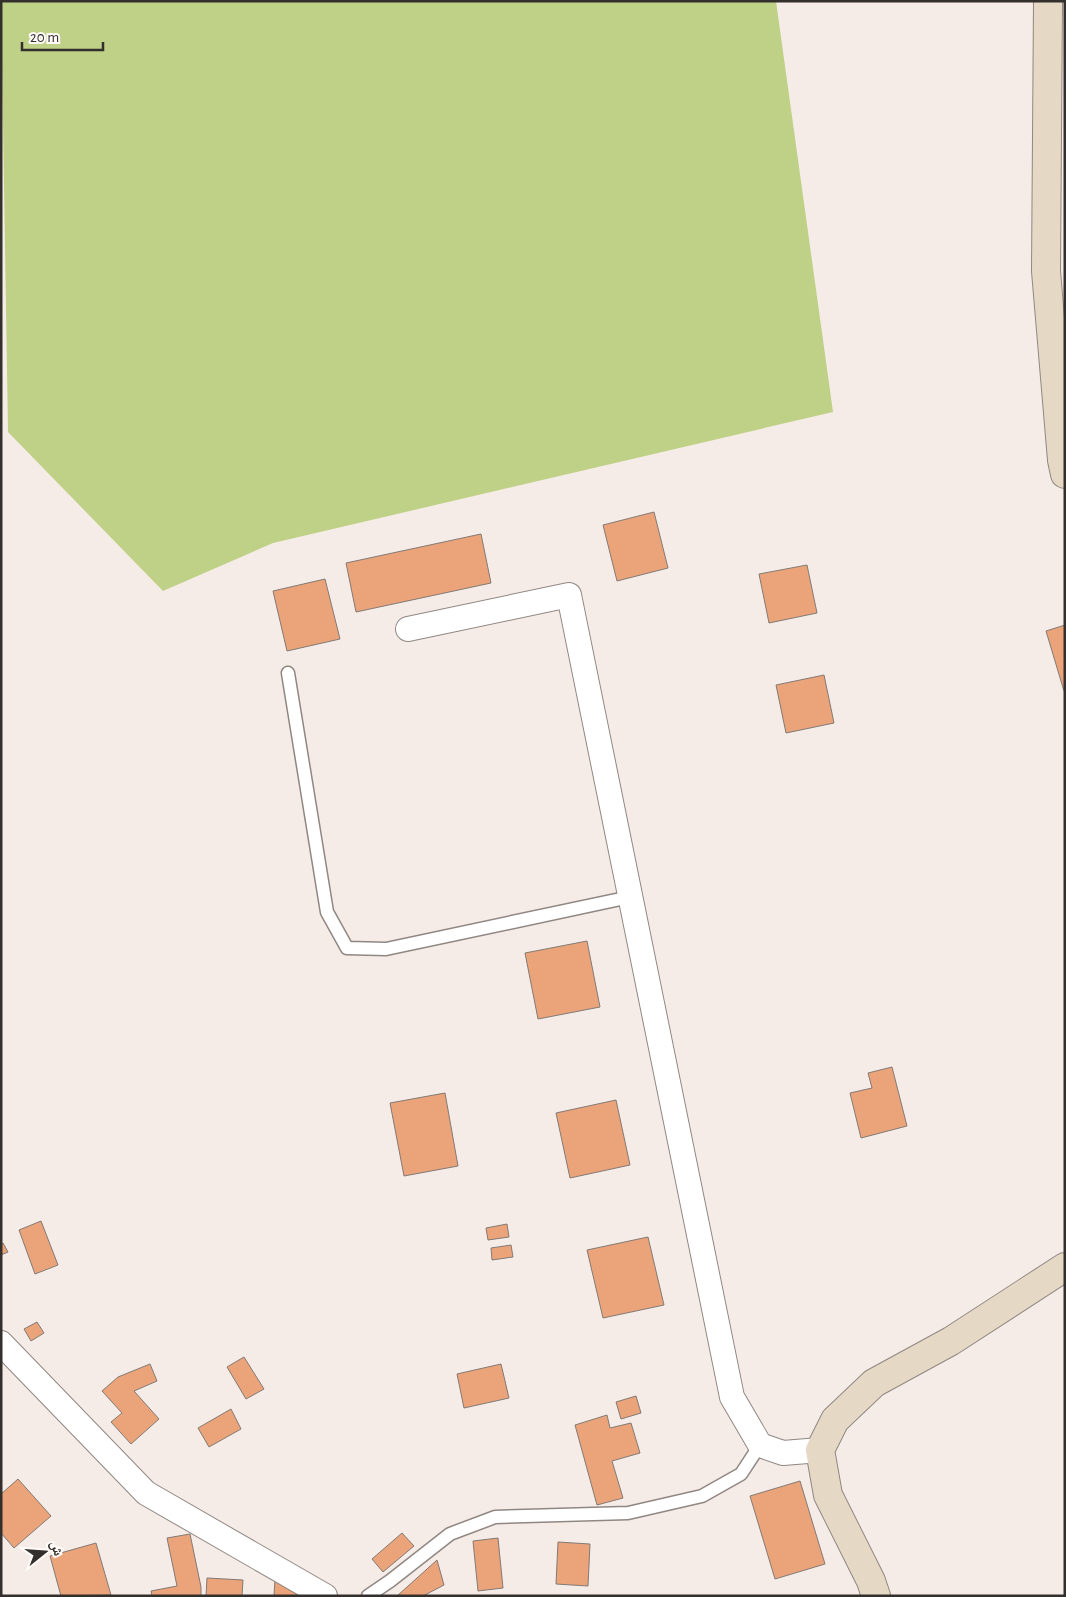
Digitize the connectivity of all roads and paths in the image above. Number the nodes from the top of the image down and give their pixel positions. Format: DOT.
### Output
graph roads {
  1 [pos="1048,1"];
  2 [pos="1065,474"];
  3 [pos="408,628"];
  4 [pos="288,673"];
  5 [pos="630,897"];
  6 [pos="1065,1267"];
  7 [pos="1,1343"];
  8 [pos="760,1445"];
  9 [pos="820,1450"];
  10 [pos="325,1596"];
  11 [pos="368,1596"];
  12 [pos="876,1596"];
  1 -- 2 [label="street"];
  3 -- 5 [label="street"];
  4 -- 5 [label="lane"];
  5 -- 8 [label="street"];
  6 -- 9 [label="street"];
  7 -- 10 [label="street"];
  8 -- 9 [label="street"];
  8 -- 11 [label="lane"];
  9 -- 12 [label="street"];
}
